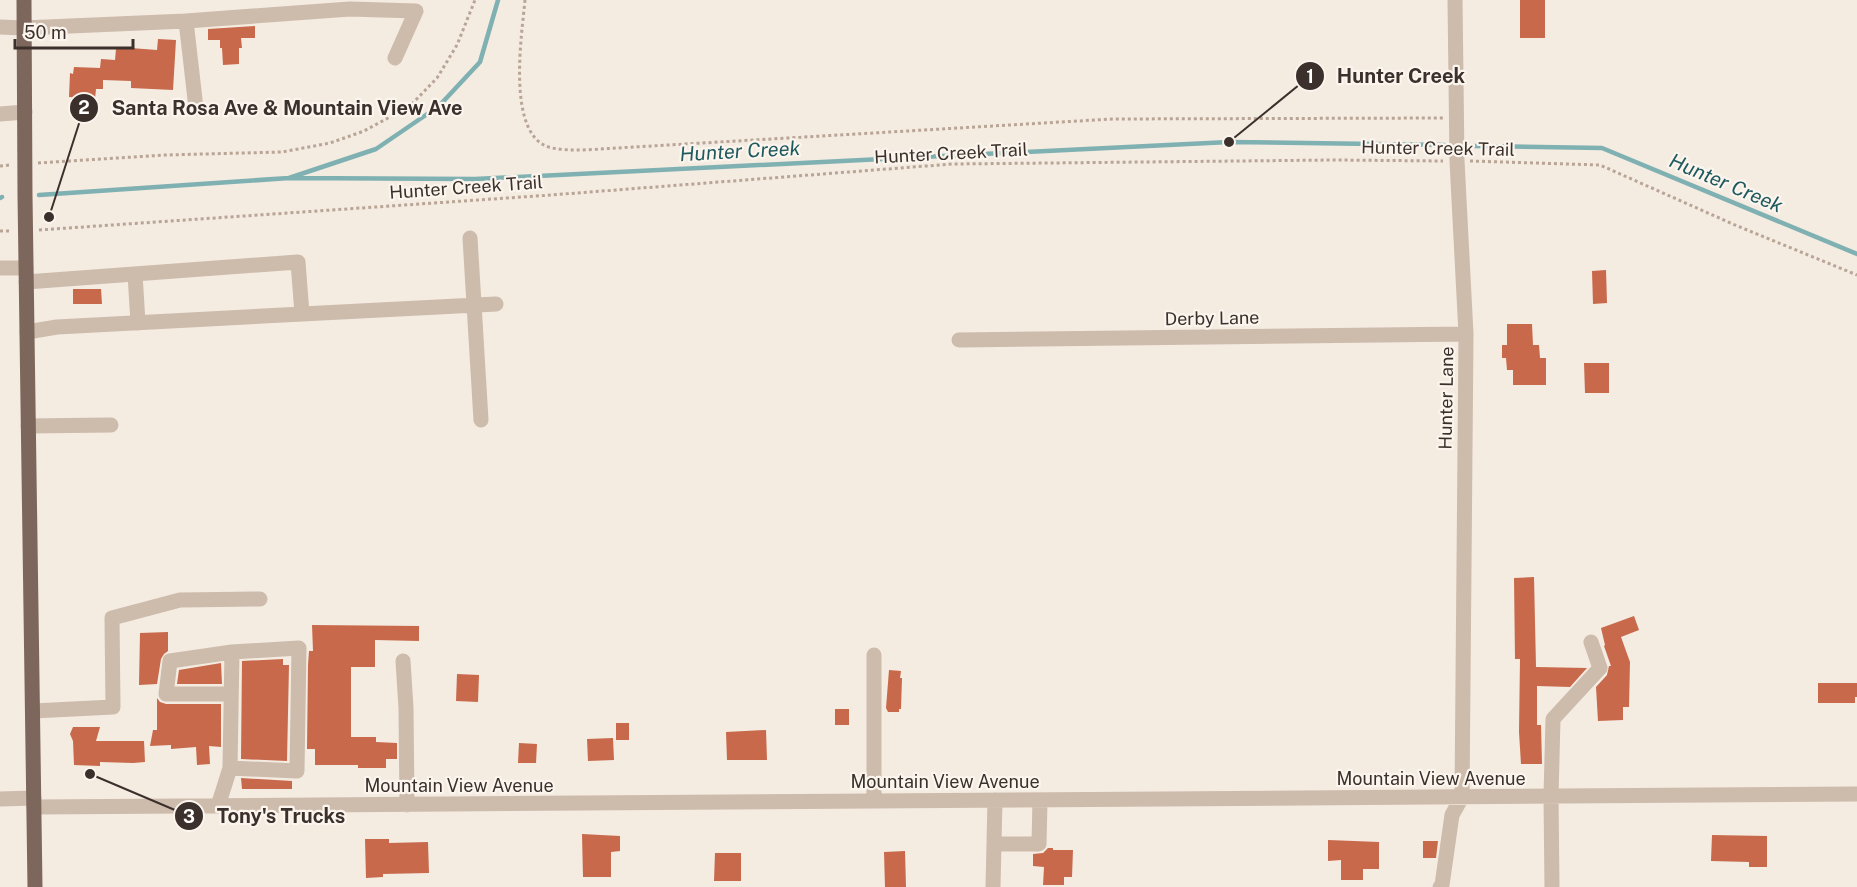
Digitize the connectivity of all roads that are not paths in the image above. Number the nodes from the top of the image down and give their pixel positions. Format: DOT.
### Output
graph roads {
  1 [pos="24,0"];
  2 [pos="1455,0"];
  3 [pos="186,21"];
  4 [pos="0,27"];
  5 [pos="24,28"];
  6 [pos="395,58"];
  7 [pos="196,108"];
  8 [pos="25,112"];
  9 [pos="0,114"];
  10 [pos="470,238"];
  11 [pos="0,268"];
  12 [pos="135,274"];
  13 [pos="26,275"];
  14 [pos="496,304"];
  15 [pos="473,306"];
  16 [pos="302,314"];
  17 [pos="138,323"];
  18 [pos="27,332"];
  19 [pos="1466,334"];
  20 [pos="958,340"];
  21 [pos="481,420"];
  22 [pos="111,425"];
  23 [pos="28,426"];
  24 [pos="260,599"];
  25 [pos="1591,642"];
  26 [pos="232,652"];
  27 [pos="874,655"];
  28 [pos="403,661"];
  29 [pos="231,694"];
  30 [pos="33,711"];
  31 [pos="230,768"];
  32 [pos="1857,794"];
  33 [pos="1551,796"];
  34 [pos="1462,797"];
  35 [pos="0,799"];
  36 [pos="995,800"];
  37 [pos="1040,800"];
  38 [pos="874,801"];
  39 [pos="34,803"];
  40 [pos="407,805"];
  41 [pos="218,806"];
  42 [pos="994,843"];
  43 [pos="36,887"];
  44 [pos="993,887"];
  45 [pos="1440,887"];
  46 [pos="1552,887"];
  1 -- 5 [label="main road"];
  2 -- 19 [label="street, Hunter Lane"];
  3 -- 5 [label="street"];
  3 -- 6 [label="street"];
  3 -- 7 [label="street"];
  4 -- 5 [label="street"];
  5 -- 8 [label="main road"];
  8 -- 9 [label="street"];
  8 -- 13 [label="main road"];
  10 -- 15 [label="street"];
  11 -- 13 [label="street"];
  12 -- 13 [label="street"];
  12 -- 16 [label="street"];
  12 -- 17 [label="street"];
  13 -- 18 [label="main road"];
  14 -- 15 [label="street"];
  15 -- 16 [label="street"];
  15 -- 21 [label="street"];
  16 -- 17 [label="street"];
  17 -- 18 [label="street"];
  18 -- 23 [label="main road"];
  19 -- 20 [label="street, Derby Lane"];
  19 -- 34 [label="street, Hunter Lane"];
  22 -- 23 [label="street"];
  23 -- 30 [label="main road"];
  24 -- 30 [label="street"];
  25 -- 33 [label="street"];
  26 -- 29 [label="street"];
  26 -- 29 [label="street"];
  26 -- 31 [label="street"];
  27 -- 38 [label="street"];
  28 -- 40 [label="street"];
  29 -- 31 [label="street"];
  30 -- 39 [label="main road"];
  31 -- 41 [label="street"];
  32 -- 33 [label="street, Mountain View Avenue"];
  33 -- 34 [label="street, Mountain View Avenue"];
  33 -- 46 [label="street"];
  34 -- 37 [label="street, Mountain View Avenue"];
  34 -- 45 [label="street"];
  35 -- 39 [label="street, Mountain View Avenue"];
  36 -- 37 [label="street, Mountain View Avenue"];
  36 -- 38 [label="street, Mountain View Avenue"];
  36 -- 42 [label="street"];
  37 -- 42 [label="street"];
  38 -- 40 [label="street, Mountain View Avenue"];
  39 -- 41 [label="street, Mountain View Avenue"];
  39 -- 43 [label="main road"];
  40 -- 41 [label="street, Mountain View Avenue"];
  42 -- 44 [label="street"];
}
